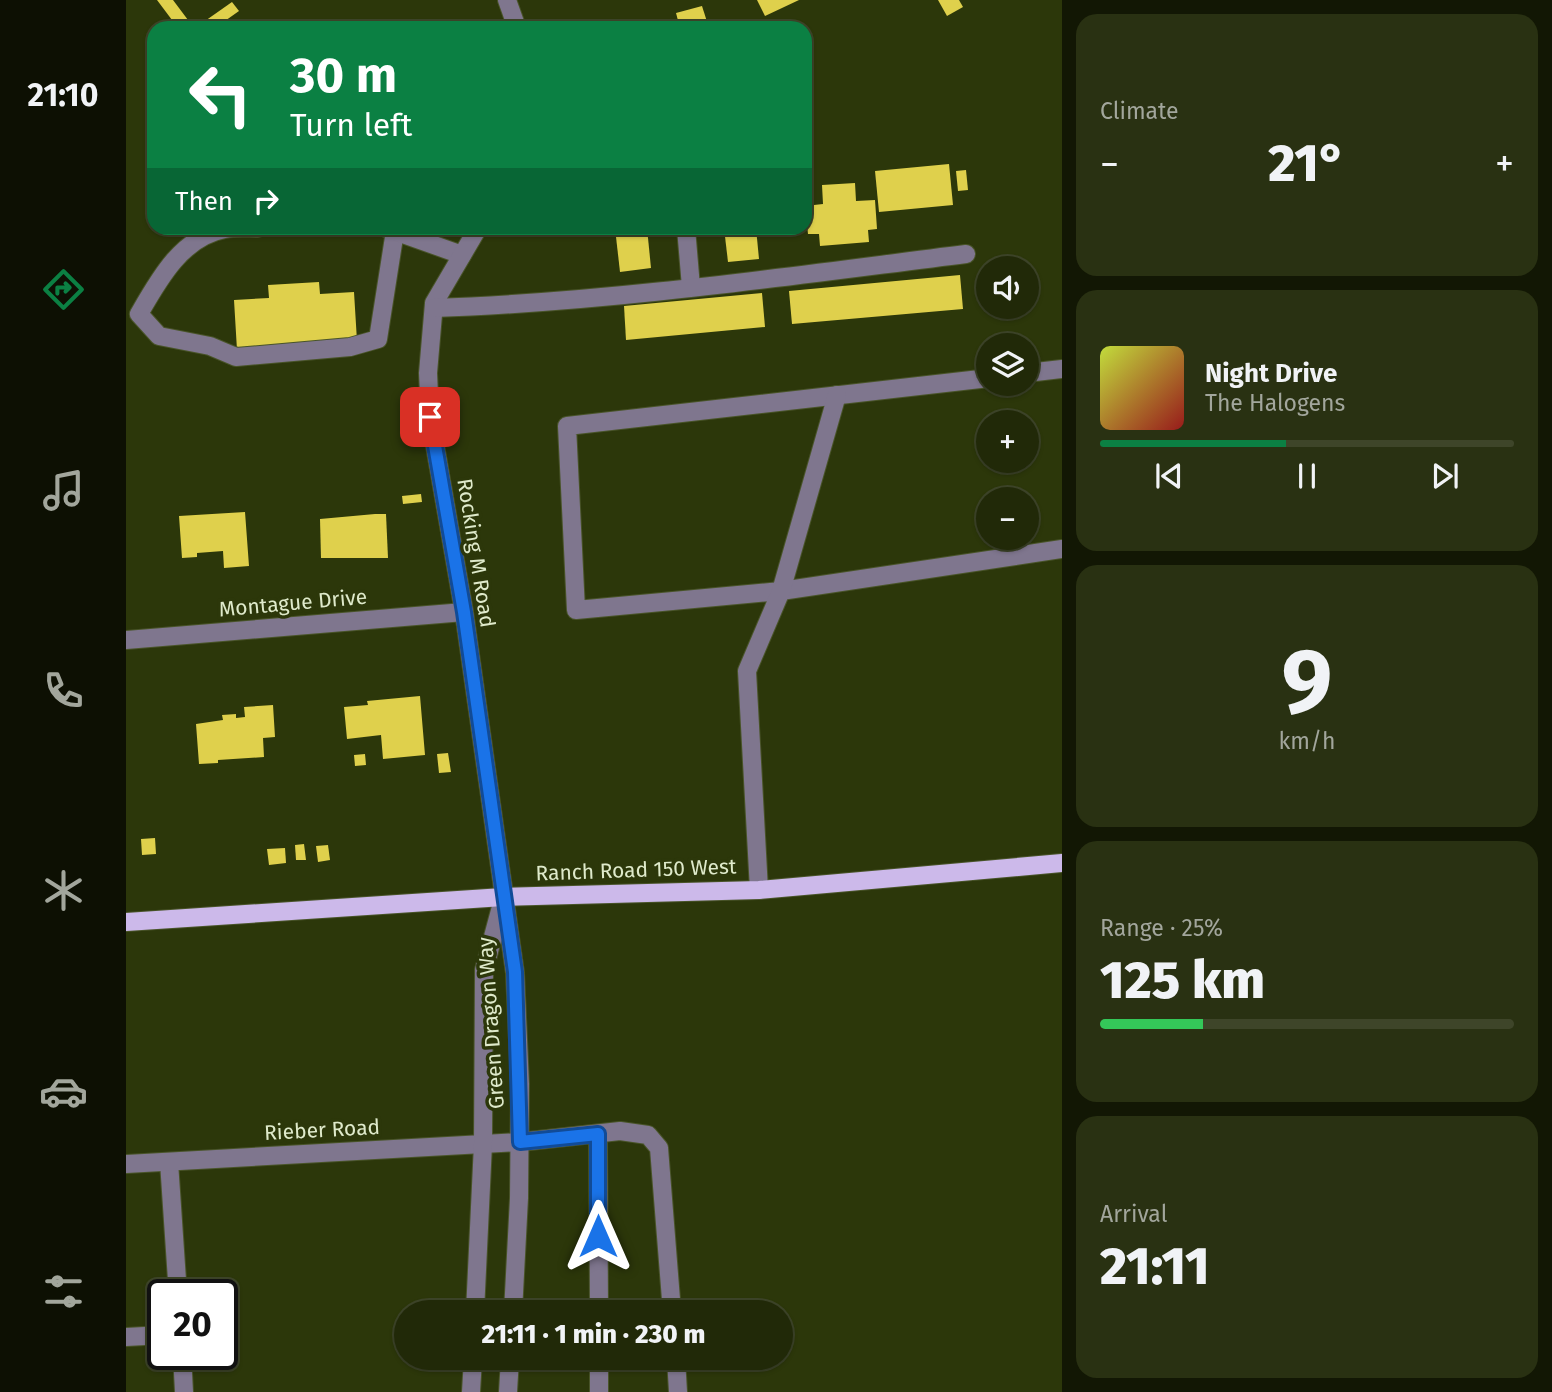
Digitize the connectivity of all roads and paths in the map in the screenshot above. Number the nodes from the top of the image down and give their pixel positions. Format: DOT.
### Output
graph roads {
  1 [pos="507,0"];
  2 [pos="514,21"];
  3 [pos="210,235"];
  4 [pos="390,235"];
  5 [pos="407,235"];
  6 [pos="474,235"];
  7 [pos="687,235"];
  8 [pos="966,254"];
  9 [pos="462,255"];
  10 [pos="691,287"];
  11 [pos="434,308"];
  12 [pos="1062,369"];
  13 [pos="1039,372"];
  14 [pos="976,379"];
  15 [pos="837,395"];
  16 [pos="1062,549"];
  17 [pos="781,592"];
  18 [pos="464,612"];
  19 [pos="126,640"];
  20 [pos="1062,863"];
  21 [pos="759,890"];
  22 [pos="503,897"];
  23 [pos="126,922"];
  24 [pos="598,1134"];
  25 [pos="520,1142"];
  26 [pos="483,1144"];
  27 [pos="169,1161"];
  28 [pos="126,1164"];
  29 [pos="177,1279"];
  30 [pos="476,1300"];
  31 [pos="513,1300"];
  32 [pos="599,1300"];
  33 [pos="671,1300"];
  34 [pos="147,1336"];
  35 [pos="126,1337"];
  36 [pos="183,1370"];
  37 [pos="472,1370"];
  38 [pos="510,1370"];
  39 [pos="599,1370"];
  40 [pos="677,1370"];
  41 [pos="184,1392"];
  42 [pos="471,1392"];
  43 [pos="509,1392"];
  44 [pos="599,1392"];
  45 [pos="678,1392"];
  1 -- 2 [label="street"];
  3 -- 4 [label="street"];
  5 -- 9 [label="street"];
  6 -- 9 [label="street, Rocking M Road"];
  7 -- 10 [label="street"];
  8 -- 10 [label="street"];
  9 -- 11 [label="street, Rocking M Road"];
  10 -- 11 [label="street"];
  11 -- 18 [label="street, Rocking M Road"];
  12 -- 13 [label="street"];
  14 -- 15 [label="street"];
  15 -- 17 [label="street"];
  15 -- 17 [label="street"];
  16 -- 17 [label="street"];
  17 -- 21 [label="street"];
  18 -- 19 [label="street, Montague Drive"];
  18 -- 22 [label="street, Rocking M Road"];
  20 -- 21 [label="main road, Ranch Road 150 West"];
  21 -- 22 [label="main road, Ranch Road 150 West"];
  22 -- 23 [label="main road, Ranch Road 150 West"];
  22 -- 25 [label="street, Green Dragon Way"];
  22 -- 26 [label="street, Green Dragon Way"];
  24 -- 25 [label="street, Rieber Road"];
  24 -- 32 [label="street"];
  24 -- 33 [label="street, Rieber Road"];
  25 -- 26 [label="street, Rieber Road"];
  25 -- 31 [label="street, Green Dragon Way"];
  26 -- 27 [label="street, Rieber Road"];
  26 -- 30 [label="street, Green Dragon Way"];
  27 -- 28 [label="street, Rieber Road"];
  27 -- 29 [label="street"];
  34 -- 35 [label="street"];
  36 -- 41 [label="street"];
  37 -- 42 [label="street"];
  38 -- 43 [label="street"];
  39 -- 44 [label="street"];
  40 -- 45 [label="street"];
}
